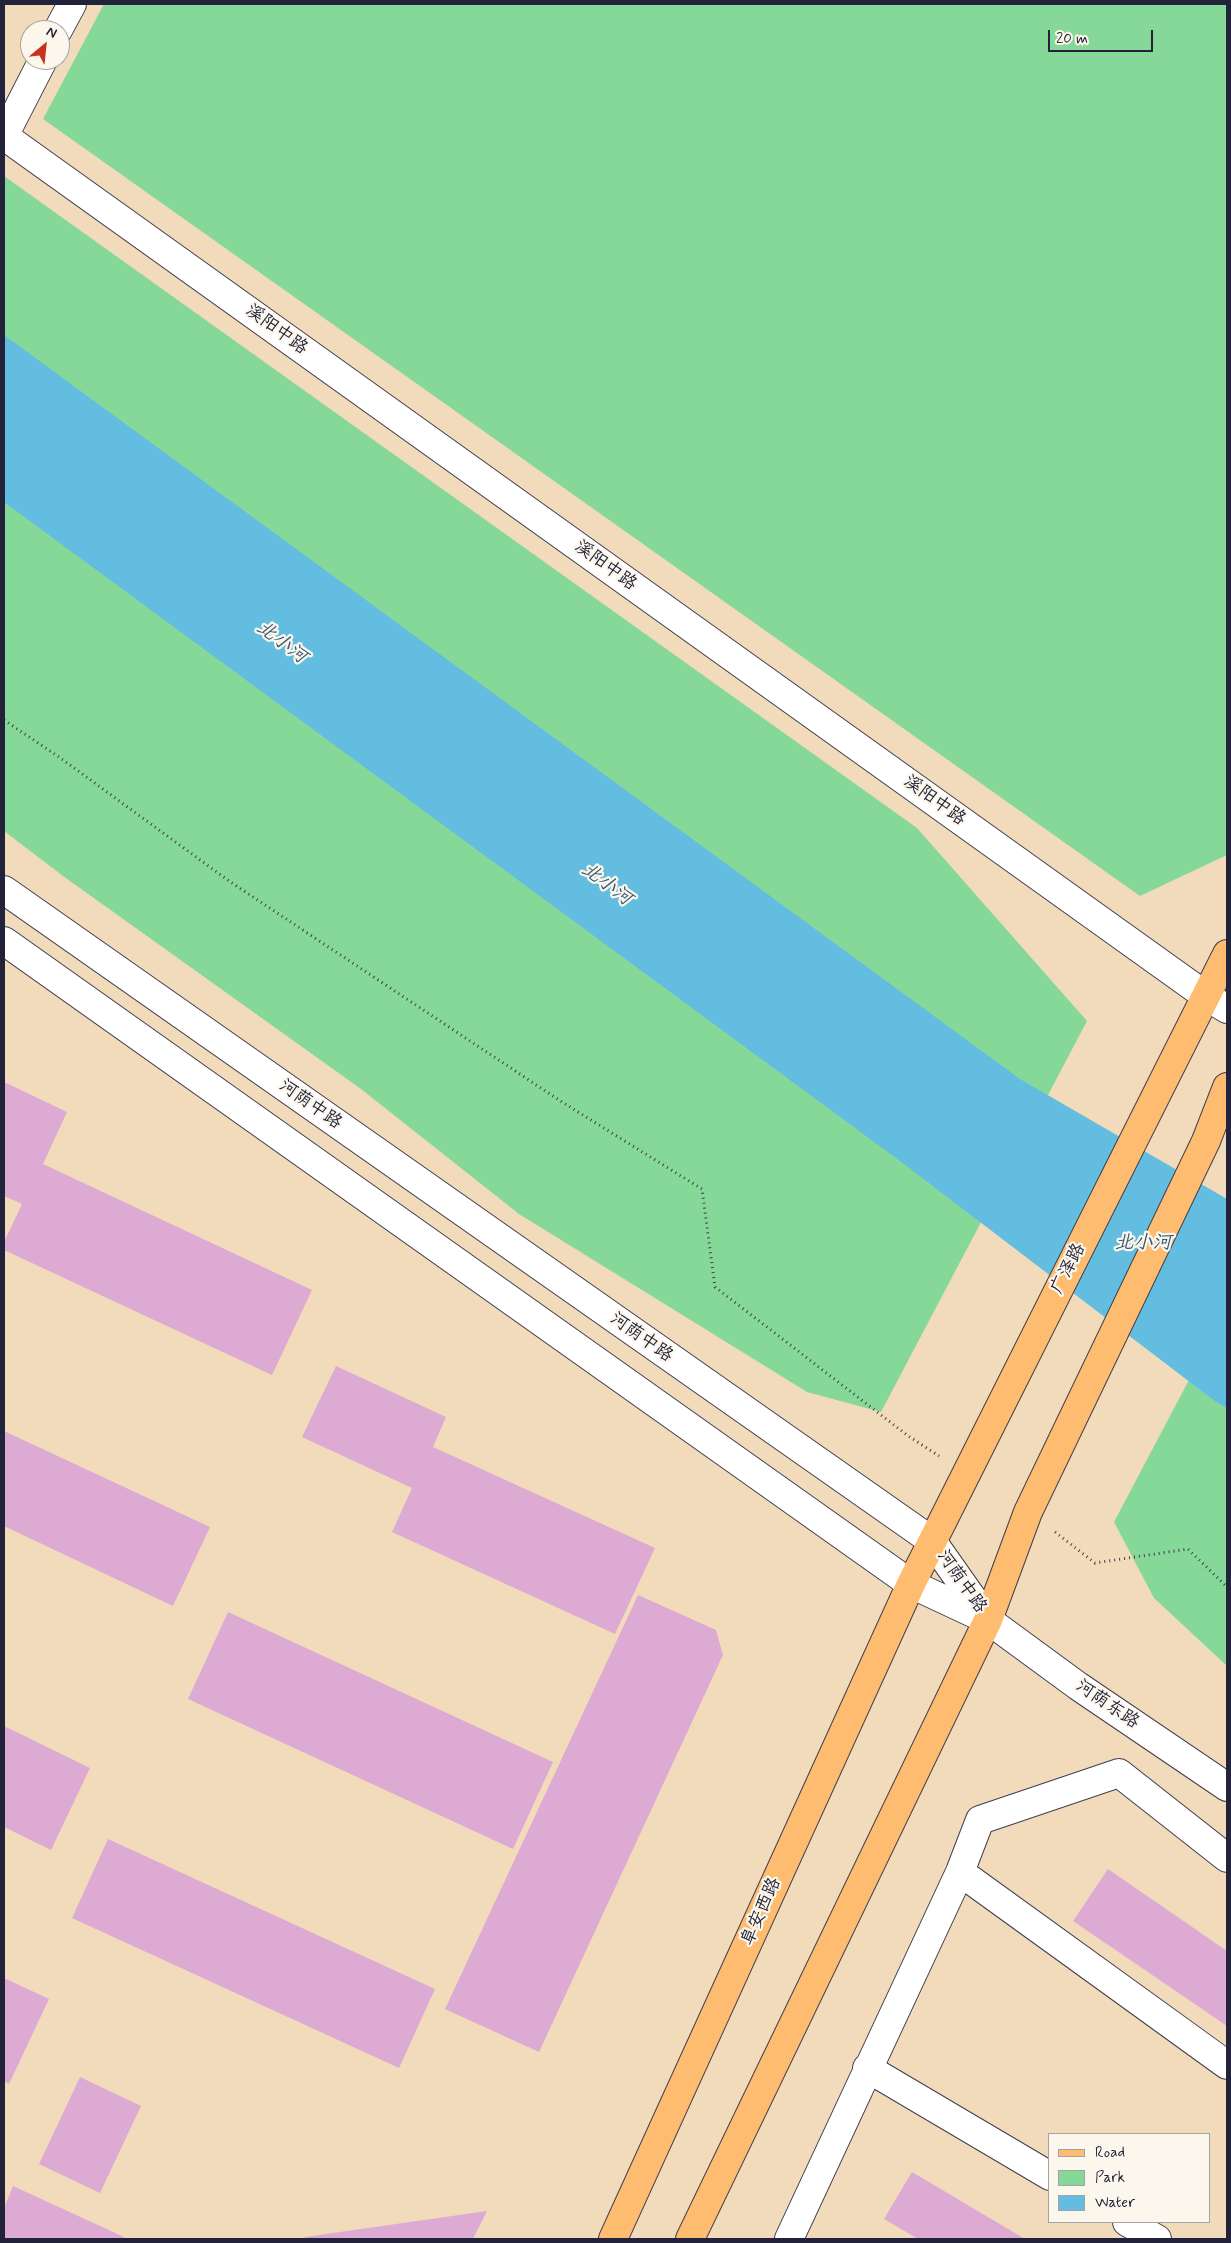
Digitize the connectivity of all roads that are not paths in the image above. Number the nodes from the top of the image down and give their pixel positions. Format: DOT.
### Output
graph roads {
  1 [pos="72,4"];
  2 [pos="63,20"];
  3 [pos="38,70"];
  4 [pos="4,136"];
  5 [pos="4,890"];
  6 [pos="4,942"];
  7 [pos="1227,954"];
  8 [pos="1217,1002"];
  9 [pos="1227,1087"];
  10 [pos="932,1541"];
  11 [pos="911,1584"];
  12 [pos="988,1620"];
  13 [pos="1227,1787"];
  14 [pos="1227,1858"];
  15 [pos="960,1872"];
  16 [pos="1227,2065"];
  17 [pos="868,2068"];
  18 [pos="1048,2175"];
  19 [pos="1129,2223"];
  20 [pos="613,2239"];
  21 [pos="690,2239"];
  22 [pos="789,2239"];
  23 [pos="1157,2239"];
  1 -- 2 [label="street"];
  3 -- 4 [label="street"];
  4 -- 8 [label="street, 溪阳中路"];
  5 -- 10 [label="street, 河荫中路"];
  6 -- 11 [label="street, 河荫中路"];
  7 -- 8 [label="main road, 广泽路"];
  8 -- 10 [label="main road, 广泽路"];
  9 -- 12 [label="main road"];
  10 -- 11 [label="main road, 广泽路"];
  10 -- 12 [label="street, 河荫中路"];
  11 -- 12 [label="street, 河荫中路"];
  11 -- 20 [label="main road, 阜安西路"];
  12 -- 13 [label="street, 河荫东路"];
  12 -- 21 [label="main road"];
  14 -- 15 [label="street"];
  15 -- 16 [label="street"];
  15 -- 17 [label="street"];
  17 -- 18 [label="street"];
  17 -- 22 [label="street"];
  19 -- 23 [label="street"];
}
